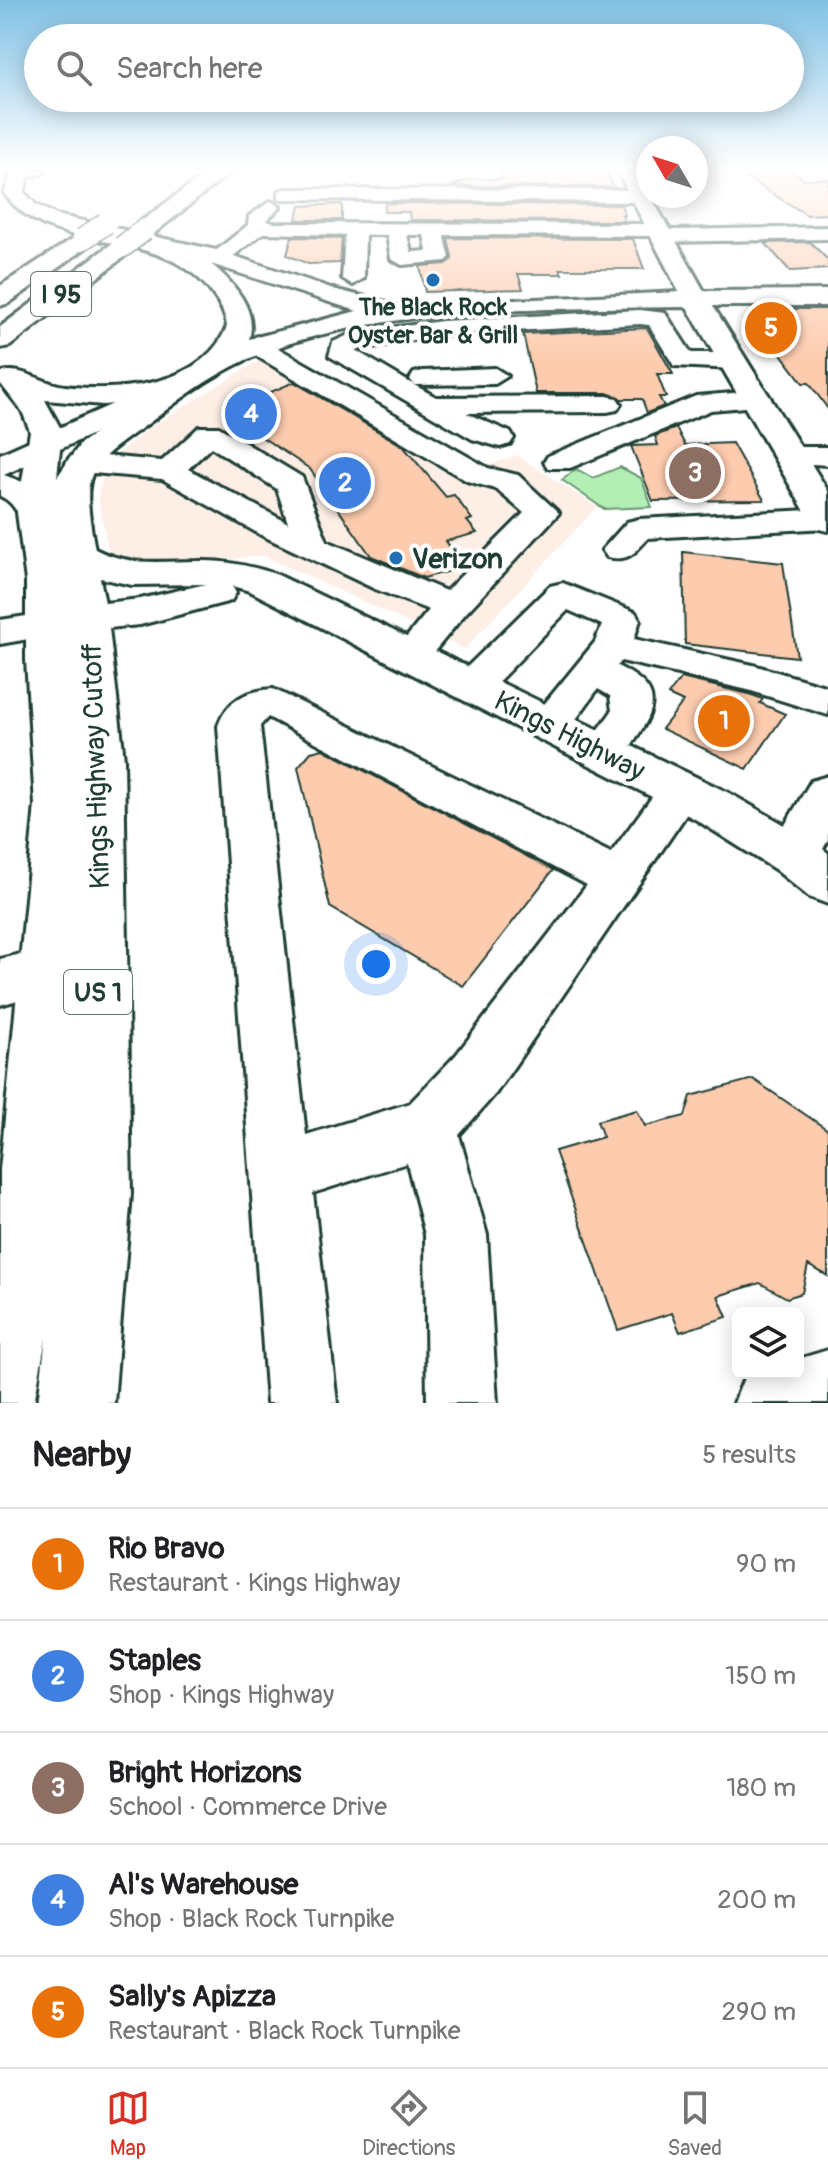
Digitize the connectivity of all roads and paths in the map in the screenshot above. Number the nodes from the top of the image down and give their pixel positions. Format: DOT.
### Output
graph roads {
  1 [pos="84,235"];
  2 [pos="140,235"];
  3 [pos="154,235"];
  4 [pos="247,235"];
  5 [pos="355,235"];
  6 [pos="397,235"];
  7 [pos="434,235"];
  8 [pos="664,235"];
  9 [pos="710,235"];
  10 [pos="775,235"];
  11 [pos="720,236"];
  12 [pos="151,238"];
  13 [pos="220,257"];
  14 [pos="737,257"];
  15 [pos="353,278"];
  16 [pos="0,298"];
  17 [pos="695,298"];
  18 [pos="828,298"];
  19 [pos="427,310"];
  20 [pos="481,326"];
  21 [pos="0,340"];
  22 [pos="257,343"];
  23 [pos="734,361"];
  24 [pos="7,375"];
  25 [pos="192,376"];
  26 [pos="495,376"];
  27 [pos="387,380"];
  28 [pos="757,399"];
  29 [pos="499,404"];
  30 [pos="607,404"];
  31 [pos="432,405"];
  32 [pos="500,438"];
  33 [pos="45,446"];
  34 [pos="790,456"];
  35 [pos="828,456"];
  36 [pos="559,462"];
  37 [pos="81,463"];
  38 [pos="0,466"];
  39 [pos="169,471"];
  40 [pos="18,499"];
  41 [pos="827,519"];
  42 [pos="312,546"];
  43 [pos="619,550"];
  44 [pos="76,554"];
  45 [pos="303,603"];
  46 [pos="452,606"];
  47 [pos="45,625"];
  48 [pos="411,655"];
  49 [pos="602,659"];
  50 [pos="472,685"];
  51 [pos="828,701"];
  52 [pos="548,724"];
  53 [pos="603,753"];
  54 [pos="681,790"];
  55 [pos="828,794"];
  56 [pos="811,868"];
  57 [pos="619,879"];
  58 [pos="48,971"];
  59 [pos="428,1127"];
  60 [pos="280,1173"];
  61 [pos="15,1201"];
  62 [pos="828,1385"];
  63 [pos="0,1393"];
  64 [pos="76,1403"];
  65 [pos="302,1403"];
  66 [pos="462,1403"];
  67 [pos="769,1403"];
  1 -- 16 [label="main road, I 95"];
  2 -- 12 [label="main road, US 1"];
  3 -- 12 [label="main road, I 95"];
  4 -- 13 [label="street"];
  5 -- 15 [label="street"];
  6 -- 7 [label="street"];
  8 -- 17 [label="main road"];
  9 -- 11 [label="street"];
  10 -- 11 [label="street"];
  11 -- 14 [label="street"];
  12 -- 13 [label="main road"];
  12 -- 21 [label="main road, I 95, bridge"];
  12 -- 25 [label="main road, US 1"];
  13 -- 19 [label="main road"];
  17 -- 18 [label="main road"];
  17 -- 20 [label="main road"];
  17 -- 23 [label="main road"];
  19 -- 20 [label="main road"];
  19 -- 22 [label="main road"];
  20 -- 23 [label="street"];
  20 -- 26 [label="street"];
  20 -- 27 [label="street"];
  22 -- 25 [label="main road"];
  22 -- 46 [label="street"];
  23 -- 28 [label="main road"];
  24 -- 25 [label="main road, US 1"];
  24 -- 33 [label="main road, Kings Highway Cutoff / US 1"];
  25 -- 33 [label="main road"];
  25 -- 37 [label="main road, Kings Highway Cutoff / US 1"];
  26 -- 27 [label="street"];
  26 -- 29 [label="street"];
  27 -- 31 [label="street"];
  28 -- 34 [label="main road"];
  28 -- 36 [label="street"];
  29 -- 30 [label="street"];
  29 -- 31 [label="street"];
  31 -- 32 [label="street"];
  33 -- 38 [label="main road"];
  33 -- 40 [label="main road, Kings Highway Cutoff / US 1"];
  34 -- 35 [label="street"];
  34 -- 41 [label="main road"];
  37 -- 39 [label="street"];
  37 -- 44 [label="main road, Kings Highway Cutoff / US 1"];
  39 -- 42 [label="street"];
  39 -- 42 [label="street"];
  40 -- 47 [label="main road, Kings Highway Cutoff / US 1"];
  41 -- 43 [label="street"];
  42 -- 46 [label="street"];
  44 -- 45 [label="main road, Kings Highway"];
  44 -- 47 [label="main road, Kings Highway Cutoff / US 1"];
  45 -- 47 [label="main road, Kings Highway"];
  45 -- 48 [label="main road, Kings Highway"];
  46 -- 48 [label="street"];
  47 -- 58 [label="main road, Kings Highway Cutoff / US 1"];
  48 -- 50 [label="main road, Kings Highway"];
  49 -- 50 [label="street"];
  49 -- 51 [label="street"];
  49 -- 52 [label="street"];
  49 -- 53 [label="street"];
  50 -- 52 [label="main road, Kings Highway"];
  52 -- 53 [label="main road, Kings Highway"];
  53 -- 54 [label="main road, Kings Highway"];
  54 -- 56 [label="main road, Kings Highway"];
  54 -- 57 [label="street"];
  55 -- 56 [label="main road"];
  57 -- 59 [label="street"];
  57 -- 60 [label="street"];
  58 -- 61 [label="main road, Kings Highway Cutoff / US 1"];
  58 -- 64 [label="main road, Kings Highway Cutoff / US 1"];
  59 -- 60 [label="street"];
  59 -- 66 [label="street"];
  60 -- 65 [label="street"];
  61 -- 63 [label="main road, Kings Highway Cutoff / US 1"];
  62 -- 67 [label="street"];
}
